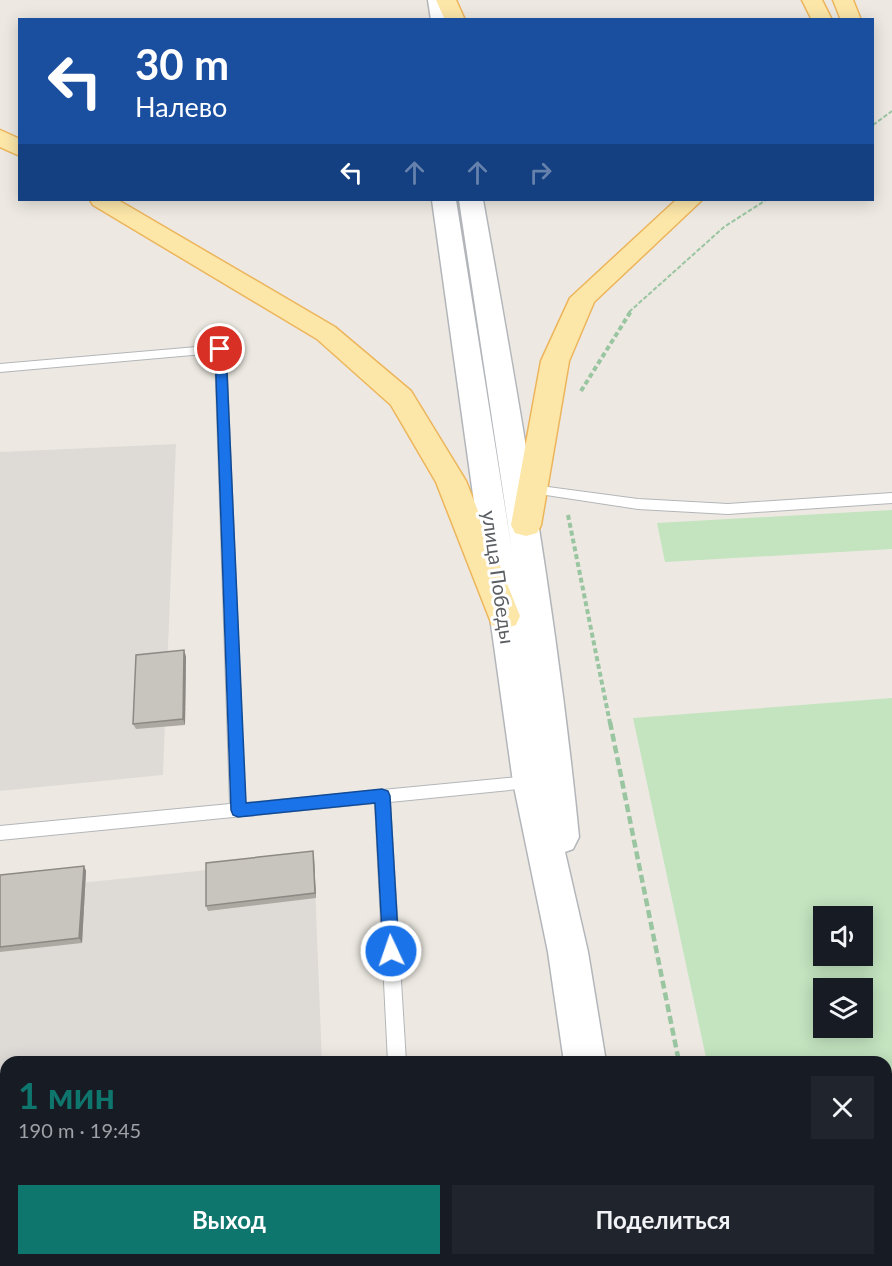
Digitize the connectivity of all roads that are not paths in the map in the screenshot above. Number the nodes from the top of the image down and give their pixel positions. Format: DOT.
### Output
graph roads {
  1 [pos="438,0"];
  2 [pos="446,0"];
  3 [pos="812,0"];
  4 [pos="843,0"];
  5 [pos="441,18"];
  6 [pos="454,18"];
  7 [pos="821,18"];
  8 [pos="850,18"];
  9 [pos="0,137"];
  10 [pos="18,148"];
  11 [pos="104,201"];
  12 [pos="444,201"];
  13 [pos="471,201"];
  14 [pos="689,201"];
  15 [pos="0,368"];
  16 [pos="533,489"];
  17 [pos="892,498"];
  18 [pos="526,525"];
  19 [pos="504,616"];
  20 [pos="531,782"];
  21 [pos="382,796"];
  22 [pos="238,810"];
  23 [pos="0,833"];
  24 [pos="568,952"];
  25 [pos="398,1056"];
  26 [pos="584,1056"];
  1 -- 5 [label="main road"];
  2 -- 6 [label="main road"];
  3 -- 7 [label="main road"];
  4 -- 8 [label="main road"];
  9 -- 10 [label="main road"];
  11 -- 19 [label="main road"];
  12 -- 19 [label="main road, улица Победы"];
  13 -- 18 [label="main road, улица Победы"];
  14 -- 16 [label="main road"];
  15 -- 22 [label="lane"];
  16 -- 17 [label="lane"];
  16 -- 18 [label="main road"];
  18 -- 24 [label="main road, улица Победы"];
  19 -- 20 [label="main road, улица Победы"];
  20 -- 21 [label="lane"];
  20 -- 24 [label="main road, улица Победы"];
  21 -- 22 [label="lane"];
  21 -- 25 [label="lane"];
  22 -- 23 [label="lane"];
  24 -- 26 [label="main road, улица Победы"];
}
